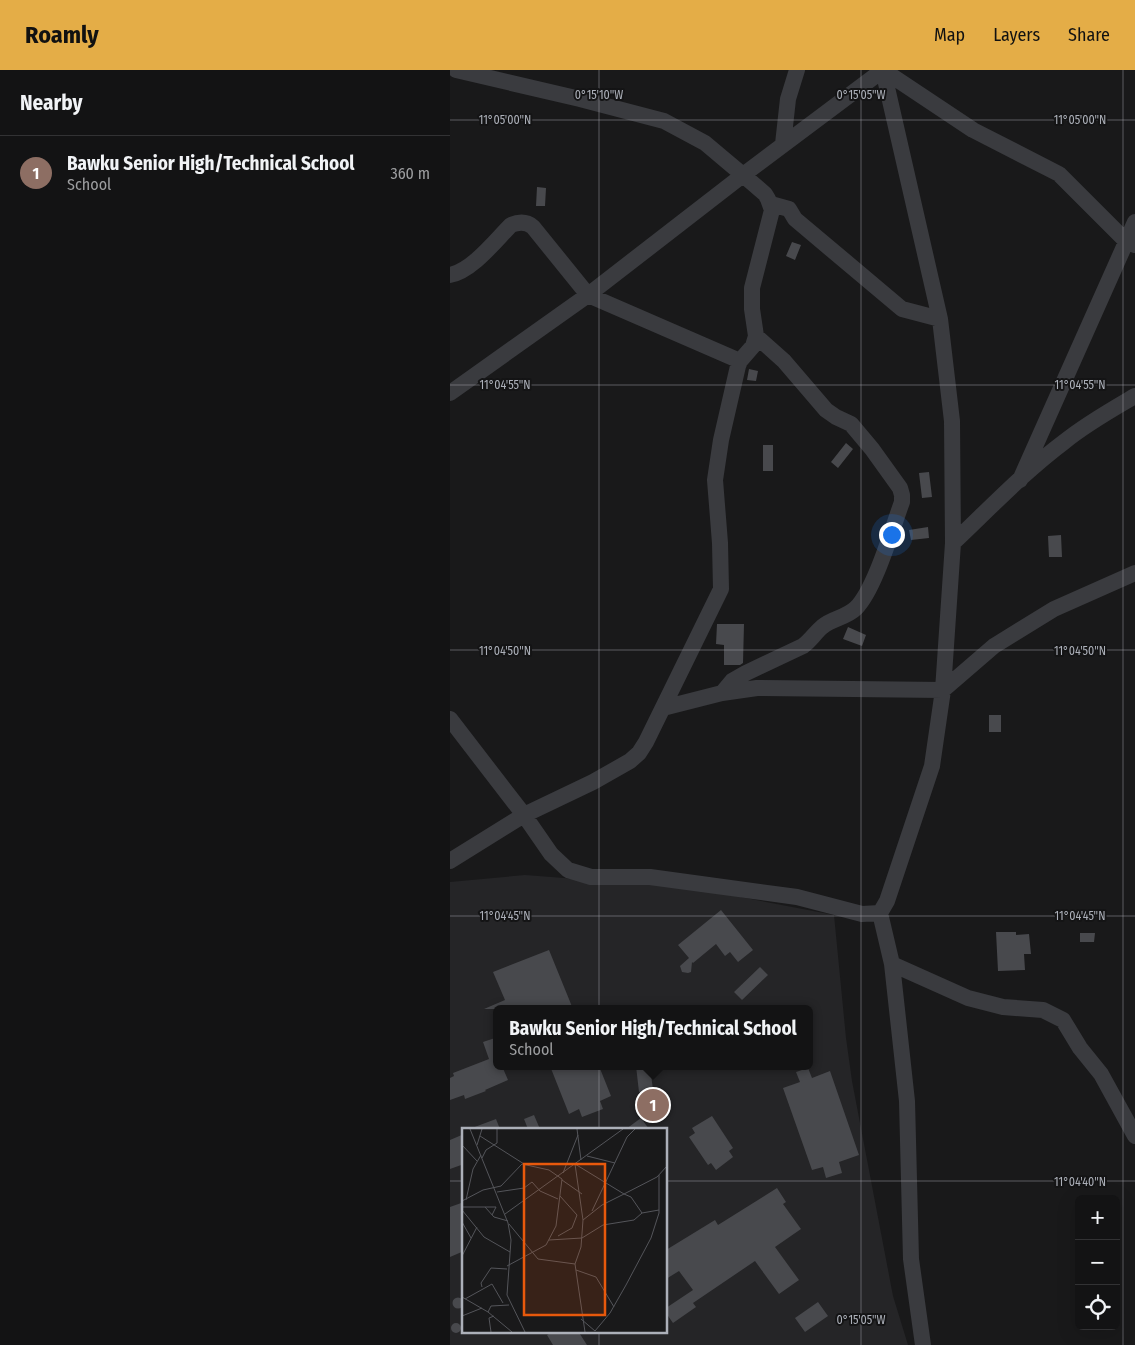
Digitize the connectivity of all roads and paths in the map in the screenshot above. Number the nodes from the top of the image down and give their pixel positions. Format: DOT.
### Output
graph roads {
  1 [pos="456,70"];
  2 [pos="797,70"];
  3 [pos="883,70"];
  4 [pos="783,144"];
  5 [pos="743,175"];
  6 [pos="771,204"];
  7 [pos="1135,222"];
  8 [pos="1131,242"];
  9 [pos="450,275"];
  10 [pos="588,295"];
  11 [pos="940,319"];
  12 [pos="756,336"];
  13 [pos="740,361"];
  14 [pos="450,393"];
  15 [pos="1135,396"];
  16 [pos="1020,480"];
  17 [pos="953,543"];
  18 [pos="1135,573"];
  19 [pos="943,690"];
  20 [pos="722,693"];
  21 [pos="663,708"];
  22 [pos="450,719"];
  23 [pos="524,815"];
  24 [pos="450,861"];
  25 [pos="880,914"];
  26 [pos="892,964"];
  27 [pos="1135,1136"];
  28 [pos="924,1345"];
  1 -- 5 [label="street"];
  2 -- 4 [label="street"];
  3 -- 4 [label="street"];
  3 -- 8 [label="street"];
  3 -- 11 [label="street"];
  4 -- 5 [label="street"];
  5 -- 6 [label="street"];
  5 -- 10 [label="street"];
  6 -- 11 [label="street"];
  6 -- 12 [label="street"];
  7 -- 8 [label="street"];
  8 -- 16 [label="street"];
  9 -- 10 [label="street"];
  10 -- 13 [label="street"];
  10 -- 14 [label="street"];
  11 -- 17 [label="street"];
  12 -- 13 [label="street"];
  12 -- 20 [label="street"];
  13 -- 21 [label="street"];
  15 -- 16 [label="street"];
  16 -- 17 [label="street"];
  17 -- 19 [label="street"];
  18 -- 19 [label="street"];
  19 -- 20 [label="street"];
  19 -- 25 [label="street"];
  20 -- 21 [label="street"];
  21 -- 23 [label="street"];
  22 -- 23 [label="street"];
  23 -- 24 [label="street"];
  23 -- 25 [label="street"];
  25 -- 26 [label="street"];
  26 -- 27 [label="street"];
  26 -- 28 [label="street"];
}
